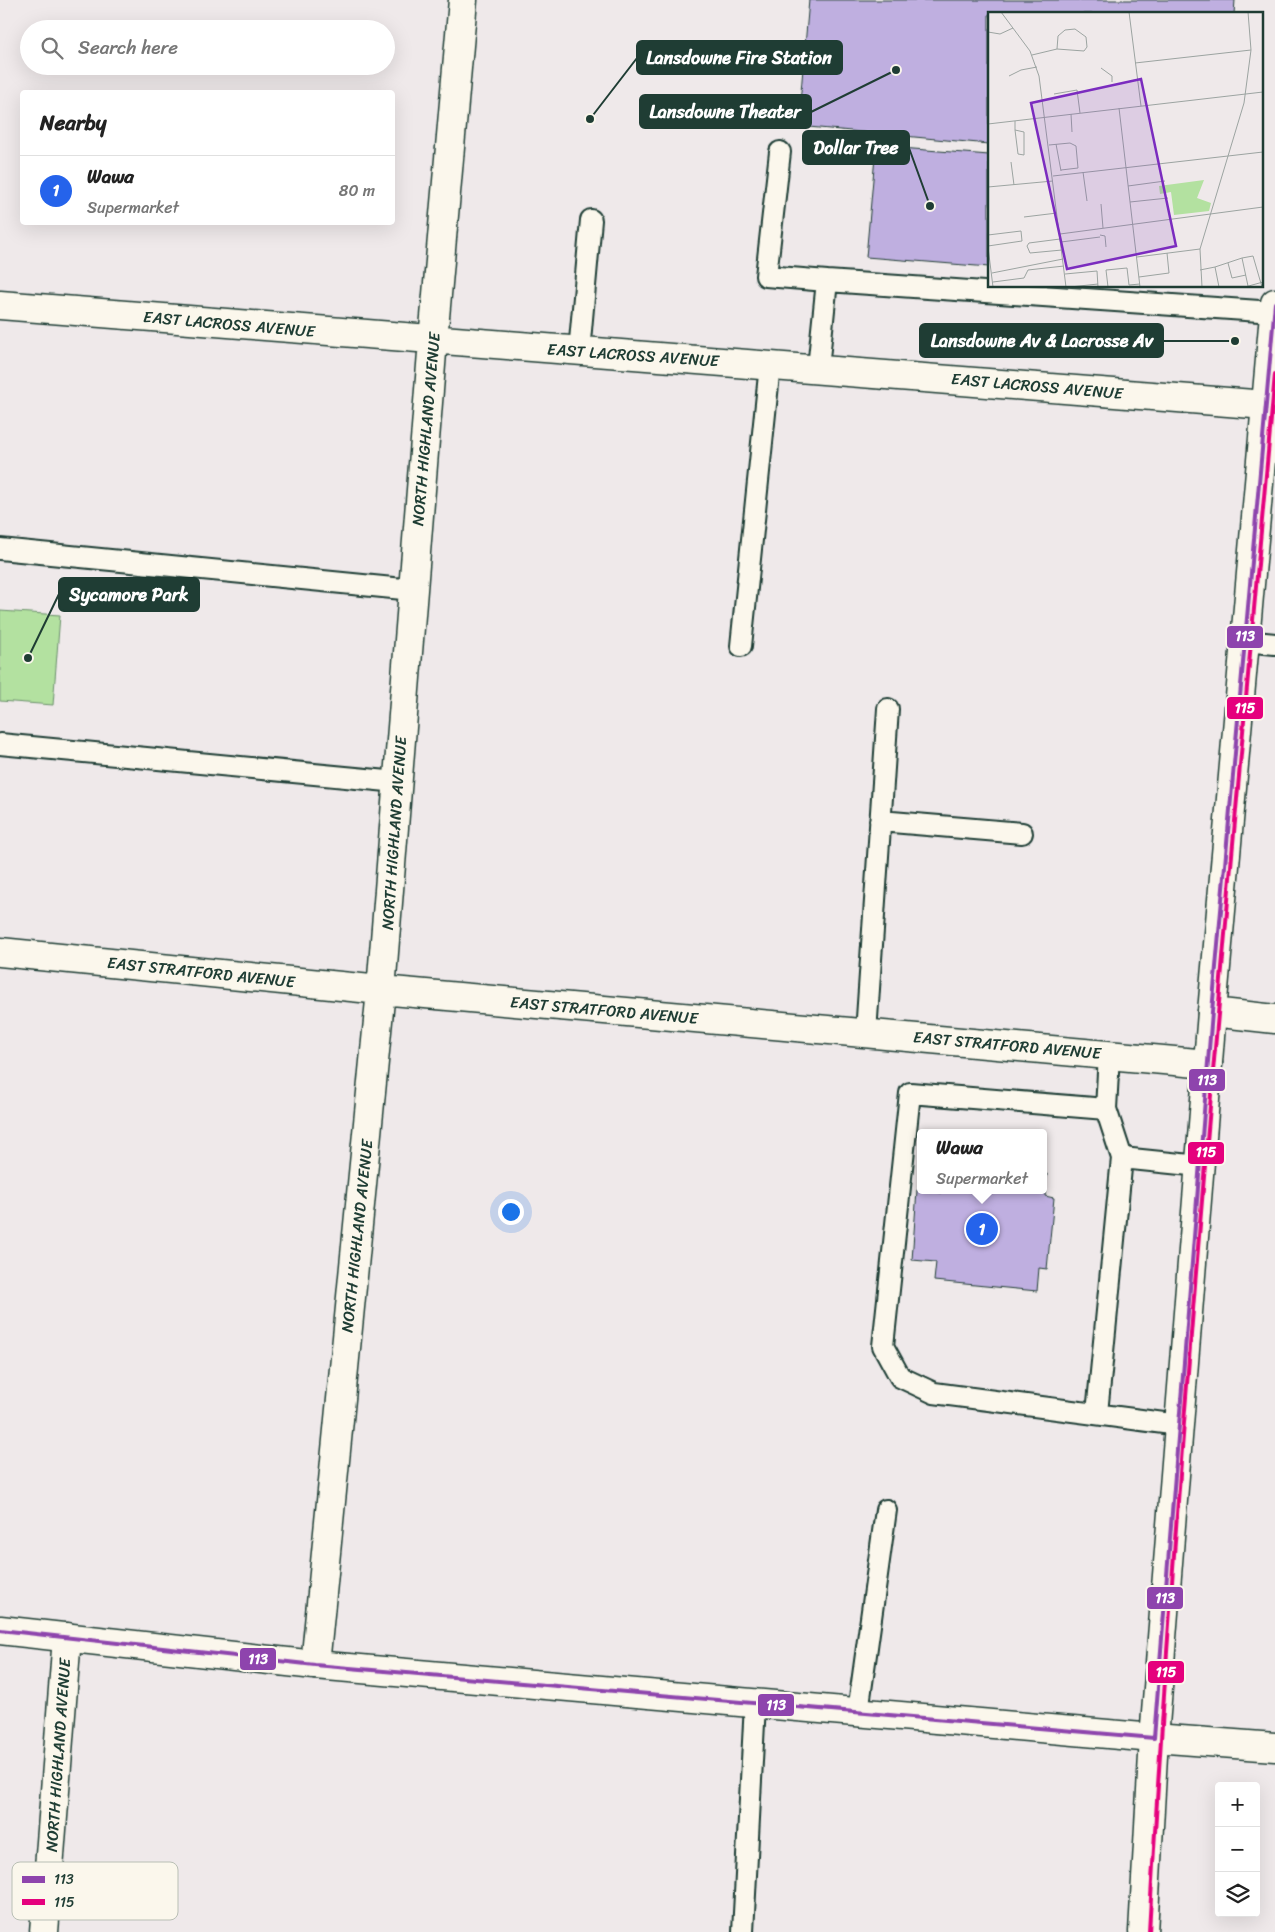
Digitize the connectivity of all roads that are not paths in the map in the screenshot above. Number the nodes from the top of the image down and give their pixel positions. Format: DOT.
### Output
graph roads {
  1 [pos="464,0"];
  2 [pos="780,152"];
  3 [pos="591,220"];
  4 [pos="827,281"];
  5 [pos="0,305"];
  6 [pos="1275,308"];
  7 [pos="433,340"];
  8 [pos="579,352"];
  9 [pos="1273,352"];
  10 [pos="770,365"];
  11 [pos="818,368"];
  12 [pos="1266,405"];
  13 [pos="0,549"];
  14 [pos="413,590"];
  15 [pos="1245,641"];
  16 [pos="1275,644"];
  17 [pos="741,646"];
  18 [pos="888,709"];
  19 [pos="0,744"];
  20 [pos="398,782"];
  21 [pos="880,821"];
  22 [pos="1022,833"];
  23 [pos="0,952"];
  24 [pos="381,990"];
  25 [pos="1212,1012"];
  26 [pos="1275,1019"];
  27 [pos="866,1033"];
  28 [pos="1109,1054"];
  29 [pos="1208,1064"];
  30 [pos="1106,1109"];
  31 [pos="1122,1158"];
  32 [pos="1200,1166"];
  33 [pos="1098,1413"];
  34 [pos="1179,1425"];
  35 [pos="886,1510"];
  36 [pos="0,1630"];
  37 [pos="68,1637"];
  38 [pos="315,1665"];
  39 [pos="755,1704"];
  40 [pos="858,1712"];
  41 [pos="1154,1738"];
  42 [pos="1275,1747"];
  43 [pos="50,1862"];
  44 [pos="743,1932"];
  45 [pos="1143,1932"];
  1 -- 7 [label="street, NORTH HIGHLAND AVENUE"];
  2 -- 4 [label="lane"];
  3 -- 8 [label="lane"];
  4 -- 6 [label="lane"];
  4 -- 11 [label="lane"];
  5 -- 7 [label="street, EAST LACROSS AVENUE"];
  6 -- 9 [label="street"];
  7 -- 8 [label="street, EAST LACROSS AVENUE"];
  7 -- 14 [label="street, NORTH HIGHLAND AVENUE"];
  8 -- 10 [label="street, EAST LACROSS AVENUE"];
  9 -- 12 [label="street"];
  10 -- 11 [label="street, EAST LACROSS AVENUE"];
  10 -- 17 [label="lane"];
  11 -- 12 [label="street, EAST LACROSS AVENUE"];
  12 -- 15 [label="street"];
  13 -- 14 [label="lane"];
  14 -- 20 [label="street, NORTH HIGHLAND AVENUE"];
  15 -- 16 [label="lane"];
  15 -- 25 [label="street"];
  18 -- 21 [label="lane"];
  19 -- 20 [label="lane"];
  20 -- 24 [label="street, NORTH HIGHLAND AVENUE"];
  21 -- 22 [label="lane"];
  21 -- 27 [label="lane"];
  23 -- 24 [label="street, EAST STRATFORD AVENUE"];
  24 -- 27 [label="street, EAST STRATFORD AVENUE"];
  24 -- 38 [label="street, NORTH HIGHLAND AVENUE"];
  25 -- 26 [label="street"];
  25 -- 29 [label="street"];
  27 -- 28 [label="street, EAST STRATFORD AVENUE"];
  28 -- 29 [label="street, EAST STRATFORD AVENUE"];
  28 -- 30 [label="lane"];
  29 -- 32 [label="street"];
  30 -- 31 [label="lane"];
  30 -- 33 [label="lane"];
  31 -- 32 [label="lane"];
  31 -- 33 [label="lane"];
  32 -- 34 [label="street"];
  33 -- 34 [label="lane"];
  34 -- 41 [label="street"];
  35 -- 40 [label="lane"];
  36 -- 37 [label="street"];
  37 -- 38 [label="street"];
  37 -- 43 [label="street, NORTH HIGHLAND AVENUE"];
  38 -- 39 [label="street"];
  39 -- 40 [label="street"];
  39 -- 44 [label="lane"];
  40 -- 41 [label="street"];
  41 -- 42 [label="street"];
  41 -- 45 [label="street"];
}
